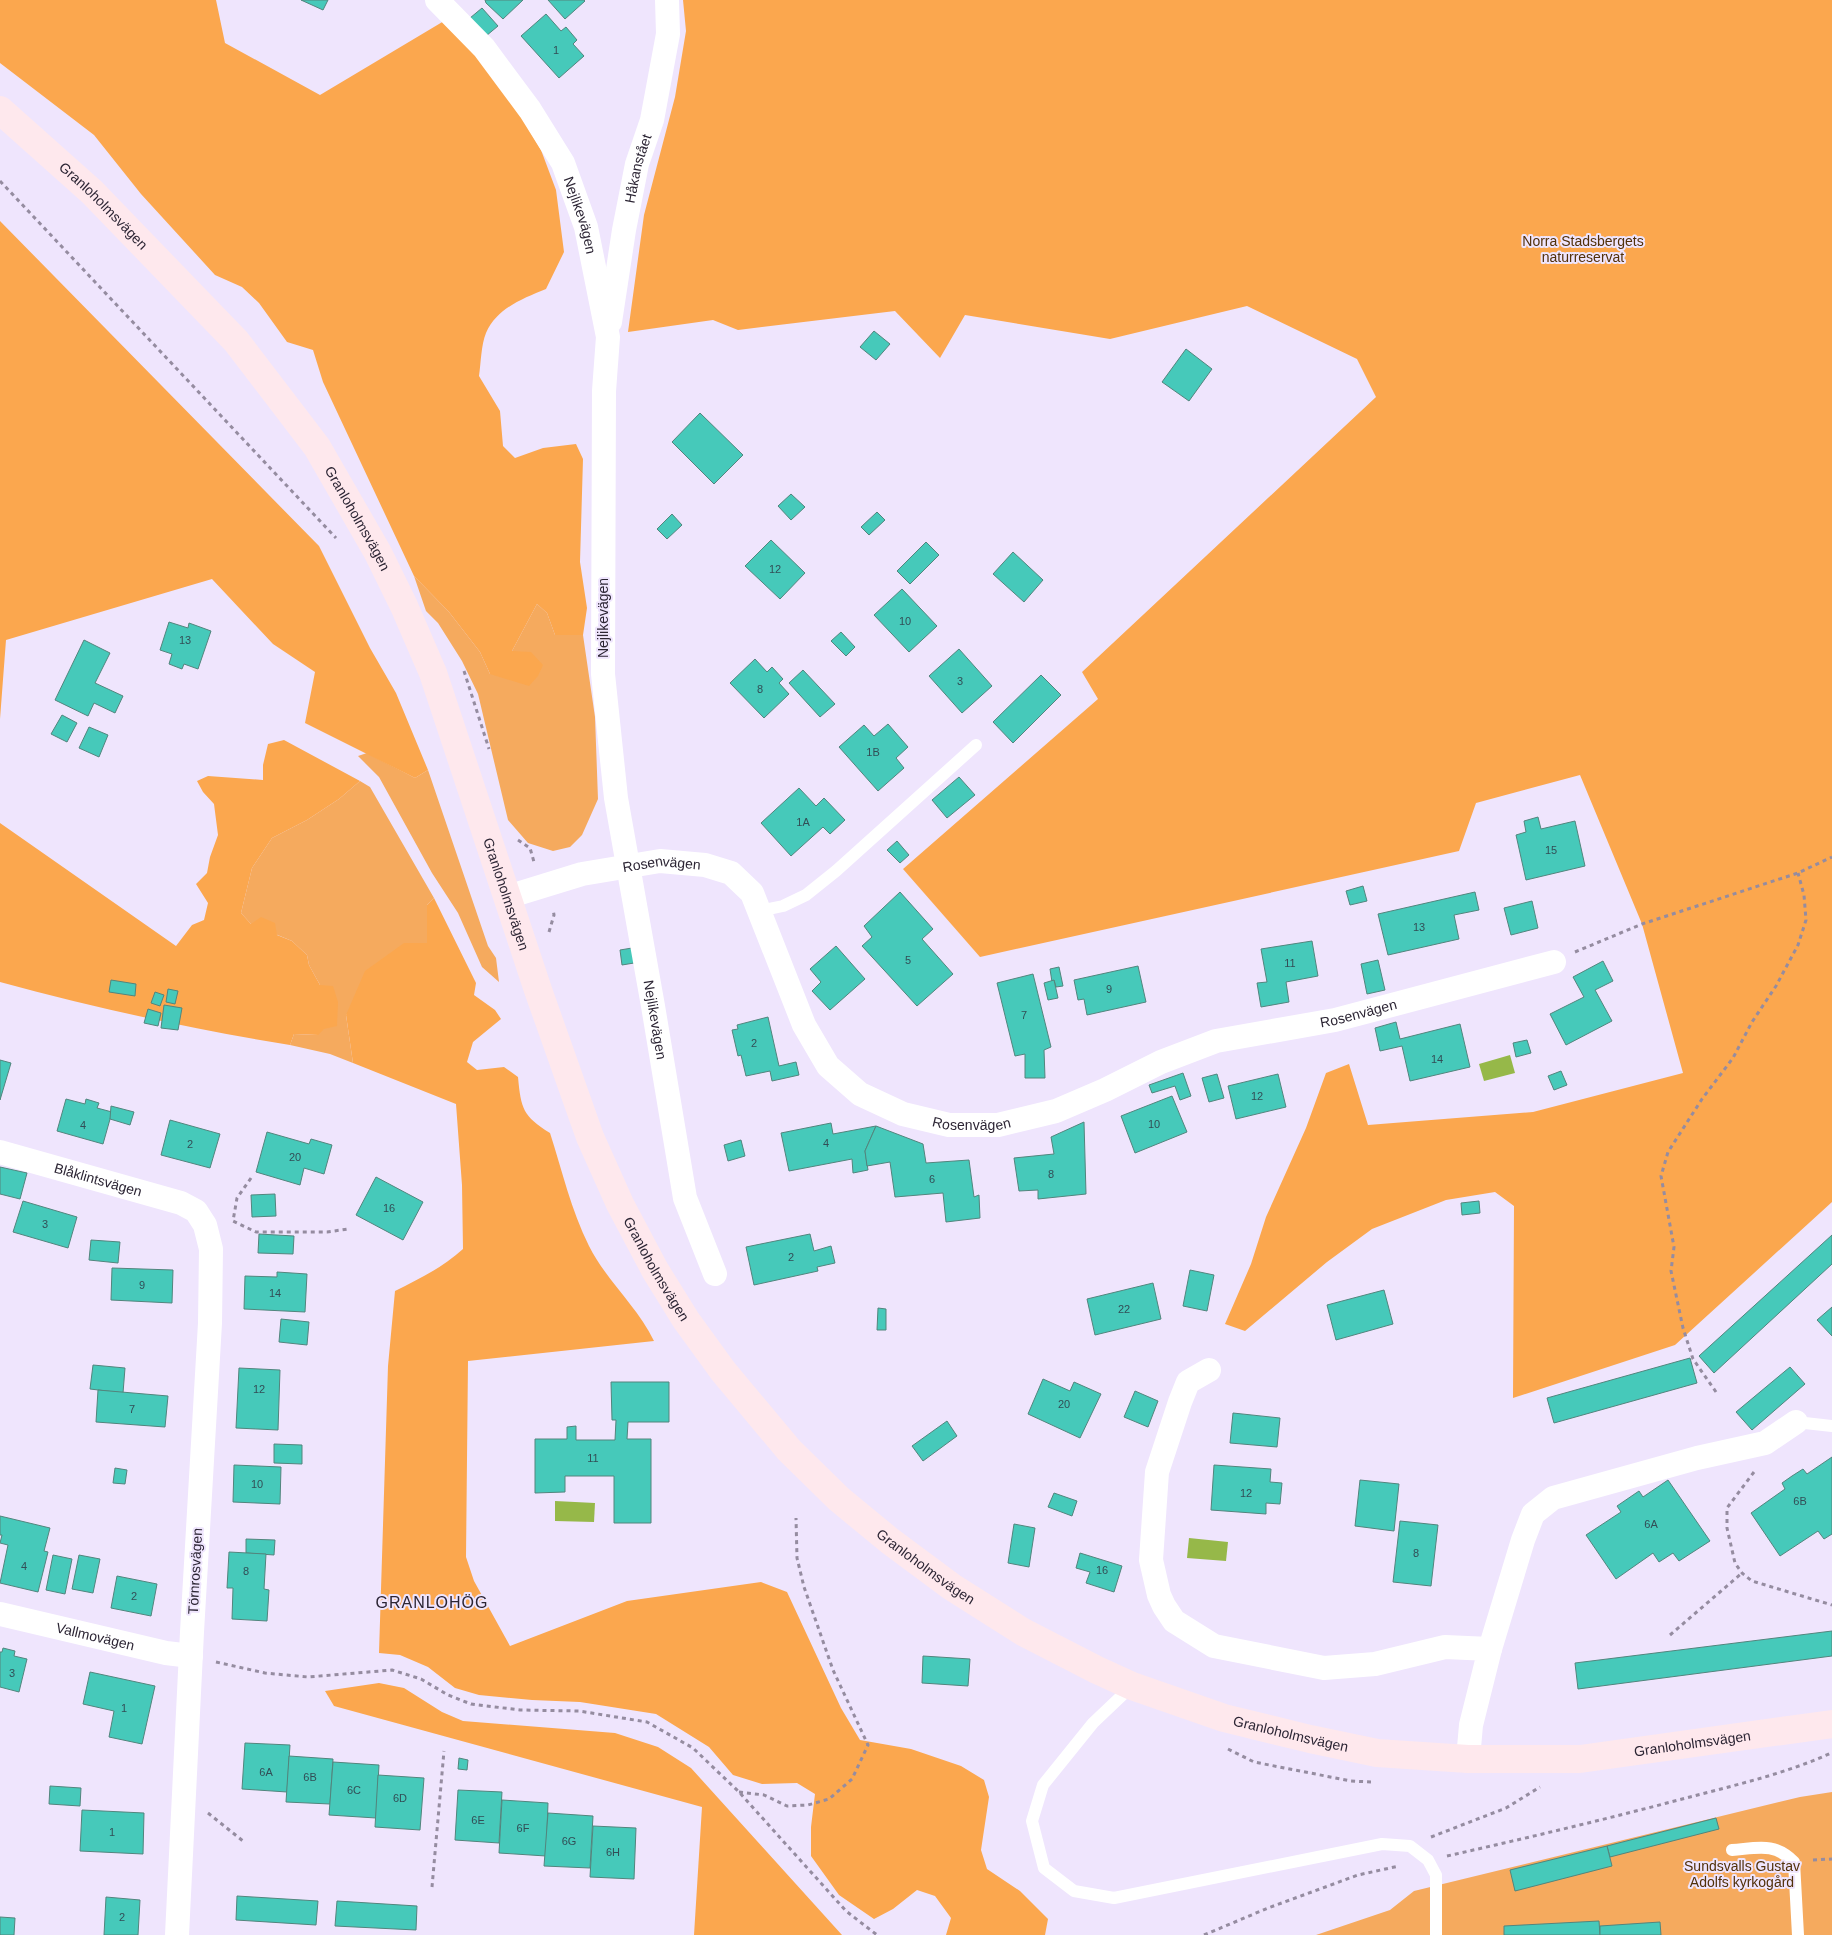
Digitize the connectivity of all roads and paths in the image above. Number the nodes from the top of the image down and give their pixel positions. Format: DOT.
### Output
graph roads {
  1 [pos="437,0"];
  2 [pos="667,0"];
  3 [pos="0,110"];
  4 [pos="0,181"];
  5 [pos="608,337"];
  6 [pos="341,543"];
  7 [pos="464,672"];
  8 [pos="976,745"];
  9 [pos="490,752"];
  10 [pos="513,838"];
  11 [pos="1832,857"];
  12 [pos="628,866"];
  13 [pos="1798,873"];
  14 [pos="544,885"];
  15 [pos="508,898"];
  16 [pos="759,911"];
  17 [pos="548,934"];
  18 [pos="1554,962"];
  19 [pos="0,1152"];
  20 [pos="251,1178"];
  21 [pos="196,1211"];
  22 [pos="348,1229"];
  23 [pos="715,1274"];
  24 [pos="1209,1370"];
  25 [pos="1716,1392"];
  26 [pos="1796,1422"];
  27 [pos="1832,1426"];
  28 [pos="1765,1442"];
  29 [pos="796,1518"];
  30 [pos="1742,1573"];
  31 [pos="1832,1605"];
  32 [pos="0,1614"];
  33 [pos="1670,1635"];
  34 [pos="1490,1649"];
  35 [pos="191,1656"];
  36 [pos="1132,1686"];
  37 [pos="1832,1724"];
  38 [pos="1220,1745"];
  39 [pos="444,1751"];
  40 [pos="1832,1753"];
  41 [pos="1468,1759"];
  42 [pos="1380,1782"];
  43 [pos="1534,1784"];
  44 [pos="739,1792"];
  45 [pos="184,1794"];
  46 [pos="243,1841"];
  47 [pos="1732,1850"];
  48 [pos="1428,1860"];
  49 [pos="432,1887"];
  50 [pos="177,1935"];
  51 [pos="877,1935"];
  52 [pos="1204,1935"];
  53 [pos="1436,1935"];
  54 [pos="1798,1935"];
  1 -- 5 [label="street, Nejlikevägen"];
  2 -- 5 [label="street, Håkanstået"];
  3 -- 15 [label="street, Granloholmsvägen"];
  4 -- 6 [label="path"];
  5 -- 12 [label="street, Nejlikevägen"];
  7 -- 9 [label="path"];
  8 -- 16 [label="lane"];
  10 -- 14 [label="path"];
  11 -- 13 [label="path"];
  12 -- 14 [label="street, Rosenvägen"];
  12 -- 16 [label="street, Rosenvägen"];
  12 -- 23 [label="street, Nejlikevägen"];
  13 -- 18 [label="path"];
  13 -- 25 [label="path"];
  14 -- 15 [label="street, Rosenvägen"];
  14 -- 17 [label="path"];
  15 -- 36 [label="street, Granloholmsvägen"];
  16 -- 18 [label="street, Rosenvägen"];
  19 -- 21 [label="street, Blåklintsvägen"];
  20 -- 22 [label="path"];
  21 -- 35 [label="street, Törnrosvägen"];
  24 -- 34 [label="street"];
  26 -- 27 [label="lane"];
  26 -- 28 [label="street"];
  28 -- 30 [label="path"];
  28 -- 34 [label="street"];
  29 -- 44 [label="path"];
  30 -- 31 [label="path"];
  30 -- 33 [label="path"];
  32 -- 35 [label="street, Vallmovägen"];
  34 -- 41 [label="street"];
  35 -- 44 [label="path"];
  35 -- 45 [label="street, Törnrosvägen"];
  36 -- 41 [label="street, Granloholmsvägen"];
  36 -- 48 [label="lane"];
  37 -- 41 [label="street, Granloholmsvägen"];
  38 -- 42 [label="path"];
  39 -- 49 [label="path"];
  40 -- 48 [label="path"];
  43 -- 48 [label="path"];
  44 -- 51 [label="path"];
  45 -- 46 [label="path"];
  45 -- 50 [label="street, Törnrosvägen"];
  47 -- 54 [label="lane"];
  48 -- 52 [label="path"];
  48 -- 53 [label="lane"];
}
